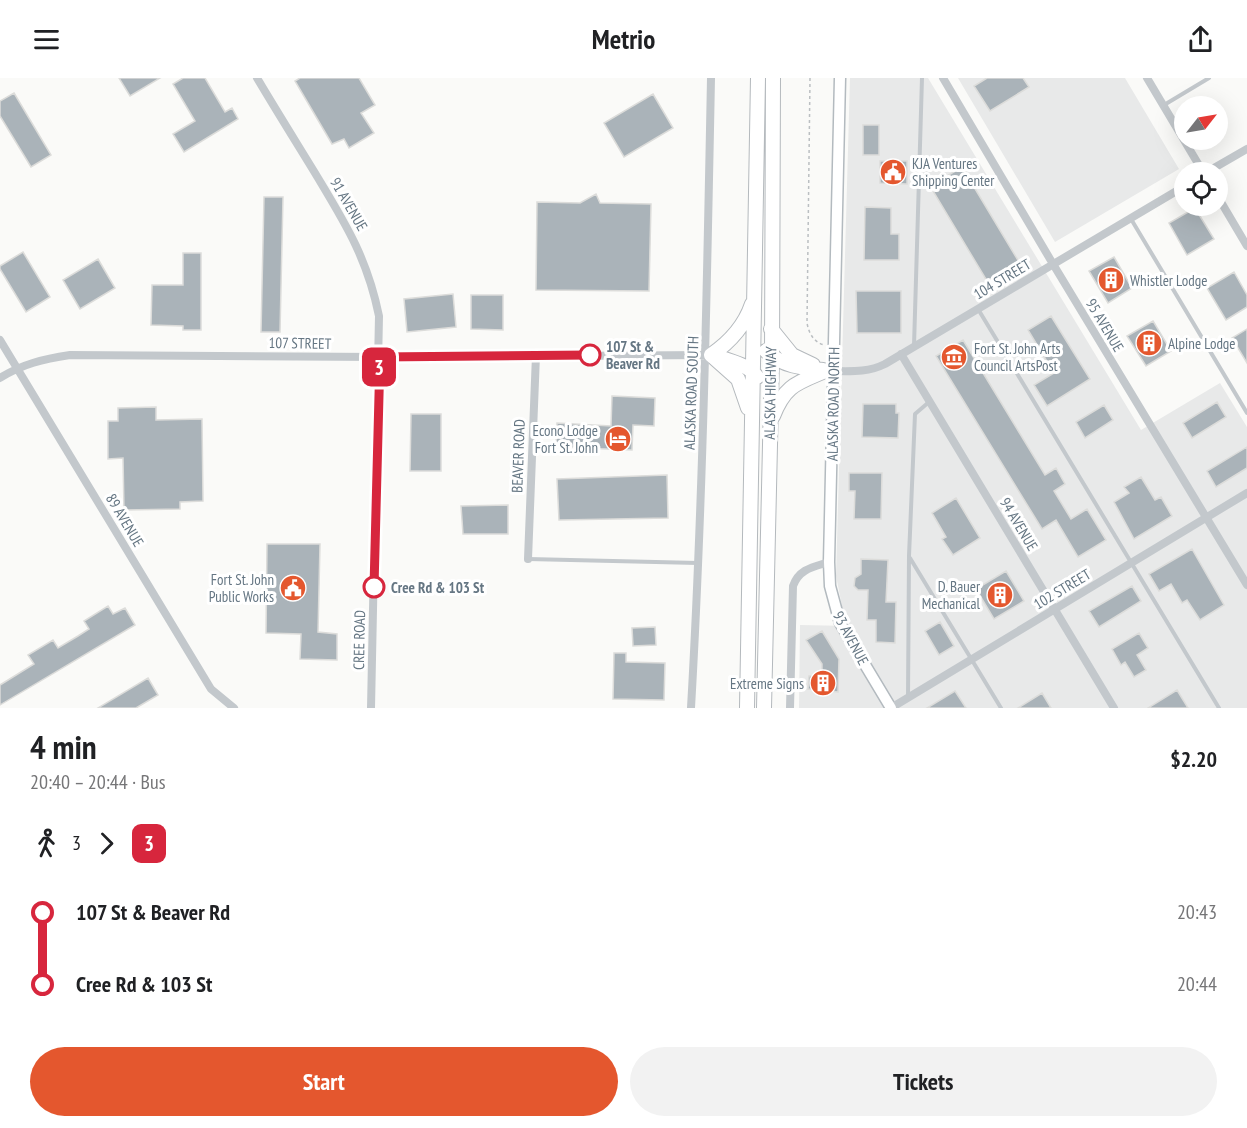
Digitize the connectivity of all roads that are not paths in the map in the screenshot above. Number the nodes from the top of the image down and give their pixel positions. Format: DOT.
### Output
graph roads {
  1 [pos="257,78"];
  2 [pos="711,78"];
  3 [pos="758,78"];
  4 [pos="772,78"];
  5 [pos="840,78"];
  6 [pos="922,78"];
  7 [pos="943,78"];
  8 [pos="1147,78"];
  9 [pos="1209,78"];
  10 [pos="1163,105"];
  11 [pos="1247,149"];
  12 [pos="1199,162"];
  13 [pos="1223,162"];
  14 [pos="1174,192"];
  15 [pos="1228,214"];
  16 [pos="1130,218"];
  17 [pos="1247,246"];
  18 [pos="1053,264"];
  19 [pos="755,295"];
  20 [pos="978,309"];
  21 [pos="771,329"];
  22 [pos="0,340"];
  23 [pos="754,342"];
  24 [pos="914,347"];
  25 [pos="709,354"];
  26 [pos="901,354"];
  27 [pos="536,355"];
  28 [pos="380,357"];
  29 [pos="772,357"];
  30 [pos="17,368"];
  31 [pos="830,371"];
  32 [pos="754,373"];
  33 [pos="0,378"];
  34 [pos="770,395"];
  35 [pos="929,402"];
  36 [pos="1247,413"];
  37 [pos="753,424"];
  38 [pos="770,424"];
  39 [pos="1247,494"];
  40 [pos="1207,518"];
  41 [pos="909,556"];
  42 [pos="528,559"];
  43 [pos="829,561"];
  44 [pos="699,563"];
  45 [pos="1131,564"];
  46 [pos="1247,585"];
  47 [pos="1054,609"];
  48 [pos="972,660"];
  49 [pos="908,697"];
  50 [pos="234,708"];
  51 [pos="371,708"];
  52 [pos="691,708"];
  53 [pos="747,708"];
  54 [pos="764,708"];
  55 [pos="790,708"];
  56 [pos="891,708"];
  57 [pos="1001,708"];
  58 [pos="1114,708"];
  59 [pos="1219,708"];
  1 -- 28 [label="street, 91 AVENUE"];
  2 -- 25 [label="street, ALASKA ROAD SOUTH"];
  3 -- 19 [label="highway, ALASKA HIGHWAY"];
  4 -- 21 [label="highway, ALASKA HIGHWAY"];
  5 -- 31 [label="street, ALASKA ROAD NORTH"];
  6 -- 24 [label="lane"];
  7 -- 18 [label="street, 95 AVENUE"];
  8 -- 10 [label="street"];
  9 -- 10 [label="lane"];
  10 -- 12 [label="street"];
  11 -- 13 [label="street"];
  14 -- 16 [label="street, 104 STREET"];
  15 -- 17 [label="street"];
  16 -- 18 [label="street, 104 STREET"];
  16 -- 36 [label="lane"];
  18 -- 20 [label="street, 104 STREET"];
  18 -- 40 [label="street, 95 AVENUE"];
  19 -- 23 [label="highway, ALASKA HIGHWAY"];
  19 -- 25 [label="highway"];
  20 -- 24 [label="street, 104 STREET"];
  20 -- 45 [label="lane"];
  21 -- 29 [label="highway, ALASKA HIGHWAY"];
  21 -- 31 [label="highway"];
  22 -- 30 [label="street, 89 AVENUE"];
  23 -- 29 [label="highway"];
  23 -- 32 [label="highway, ALASKA HIGHWAY"];
  24 -- 26 [label="street, 104 STREET"];
  25 -- 27 [label="street, 107 STREET"];
  25 -- 32 [label="highway"];
  25 -- 37 [label="highway"];
  25 -- 44 [label="street, ALASKA ROAD SOUTH"];
  26 -- 31 [label="street, 104 STREET"];
  26 -- 35 [label="street, 94 AVENUE"];
  27 -- 28 [label="street, 107 STREET"];
  27 -- 42 [label="street, BEAVER ROAD"];
  28 -- 30 [label="street, 107 STREET"];
  28 -- 51 [label="street, CREE ROAD"];
  29 -- 31 [label="highway"];
  29 -- 34 [label="highway, ALASKA HIGHWAY"];
  30 -- 33 [label="street, 107 STREET"];
  30 -- 50 [label="street, 89 AVENUE"];
  31 -- 38 [label="highway"];
  31 -- 43 [label="street, ALASKA ROAD NORTH"];
  32 -- 34 [label="highway"];
  32 -- 37 [label="highway, ALASKA HIGHWAY"];
  34 -- 38 [label="highway, ALASKA HIGHWAY"];
  35 -- 41 [label="lane"];
  35 -- 47 [label="street, 94 AVENUE"];
  37 -- 53 [label="highway, ALASKA HIGHWAY"];
  38 -- 54 [label="highway, ALASKA HIGHWAY"];
  39 -- 40 [label="street, 102 STREET"];
  40 -- 45 [label="street, 102 STREET"];
  40 -- 46 [label="street, 95 AVENUE"];
  41 -- 48 [label="lane"];
  41 -- 49 [label="lane"];
  42 -- 44 [label="lane"];
  43 -- 55 [label="street"];
  43 -- 56 [label="street, 93 AVENUE"];
  44 -- 52 [label="street, ALASKA ROAD SOUTH"];
  45 -- 47 [label="street, 102 STREET"];
  45 -- 59 [label="lane"];
  47 -- 48 [label="street, 102 STREET"];
  47 -- 58 [label="street, 94 AVENUE"];
  48 -- 49 [label="street, 102 STREET"];
  48 -- 57 [label="lane"];
  49 -- 56 [label="street, 102 STREET"];
}
